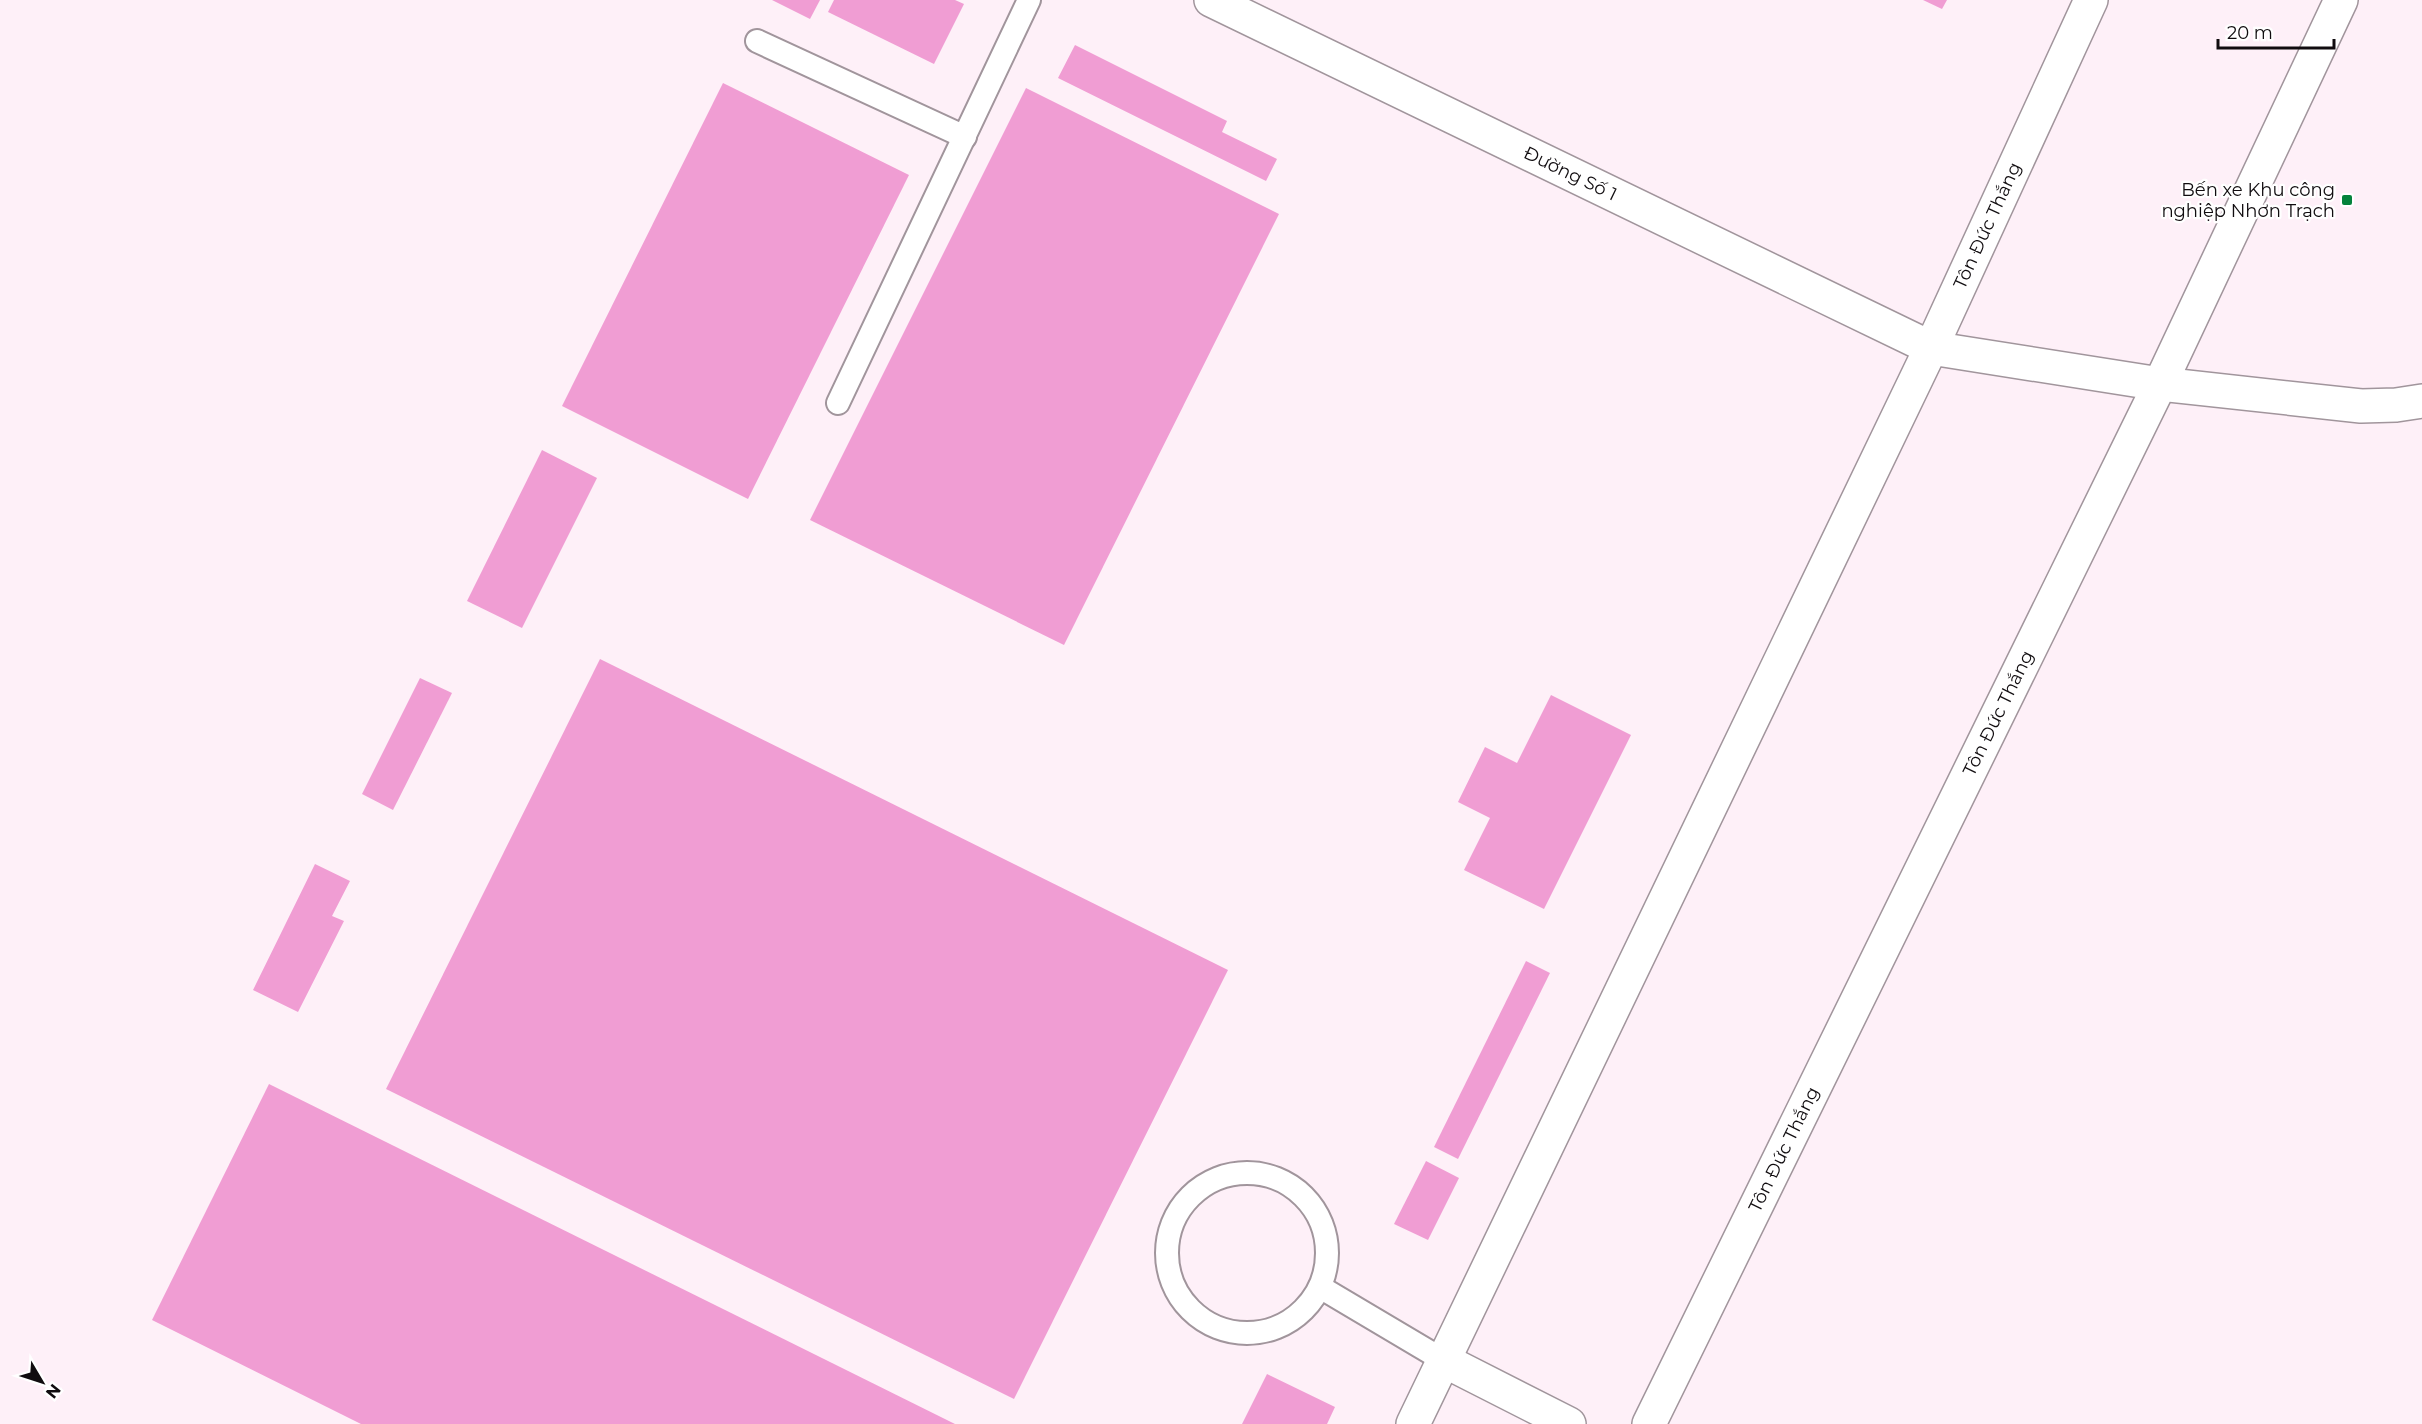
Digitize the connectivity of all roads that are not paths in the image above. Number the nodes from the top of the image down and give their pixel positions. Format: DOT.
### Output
graph roads {
  1 [pos="1029,0"];
  2 [pos="1211,0"];
  3 [pos="2091,0"];
  4 [pos="2341,0"];
  5 [pos="757,41"];
  6 [pos="965,137"];
  7 [pos="1931,348"];
  8 [pos="2160,384"];
  9 [pos="2422,401"];
  10 [pos="838,403"];
  11 [pos="1320,1287"];
  12 [pos="1443,1360"];
  13 [pos="1413,1424"];
  14 [pos="1569,1424"];
  15 [pos="1649,1424"];
  1 -- 6 [label="lane"];
  2 -- 7 [label="main road, Đường Số 1"];
  3 -- 7 [label="main road, Tôn Đức Thắng"];
  4 -- 8 [label="main road, Tôn Đức Thắng"];
  5 -- 6 [label="lane"];
  6 -- 10 [label="lane"];
  7 -- 8 [label="main road, Đường Số 1"];
  7 -- 12 [label="main road, Tôn Đức Thắng"];
  8 -- 9 [label="main road, Đường Số 1"];
  8 -- 15 [label="main road, Tôn Đức Thắng"];
  11 -- 11 [label="lane"];
  11 -- 12 [label="lane"];
  12 -- 13 [label="main road, Tôn Đức Thắng"];
  12 -- 14 [label="main road"];
}
